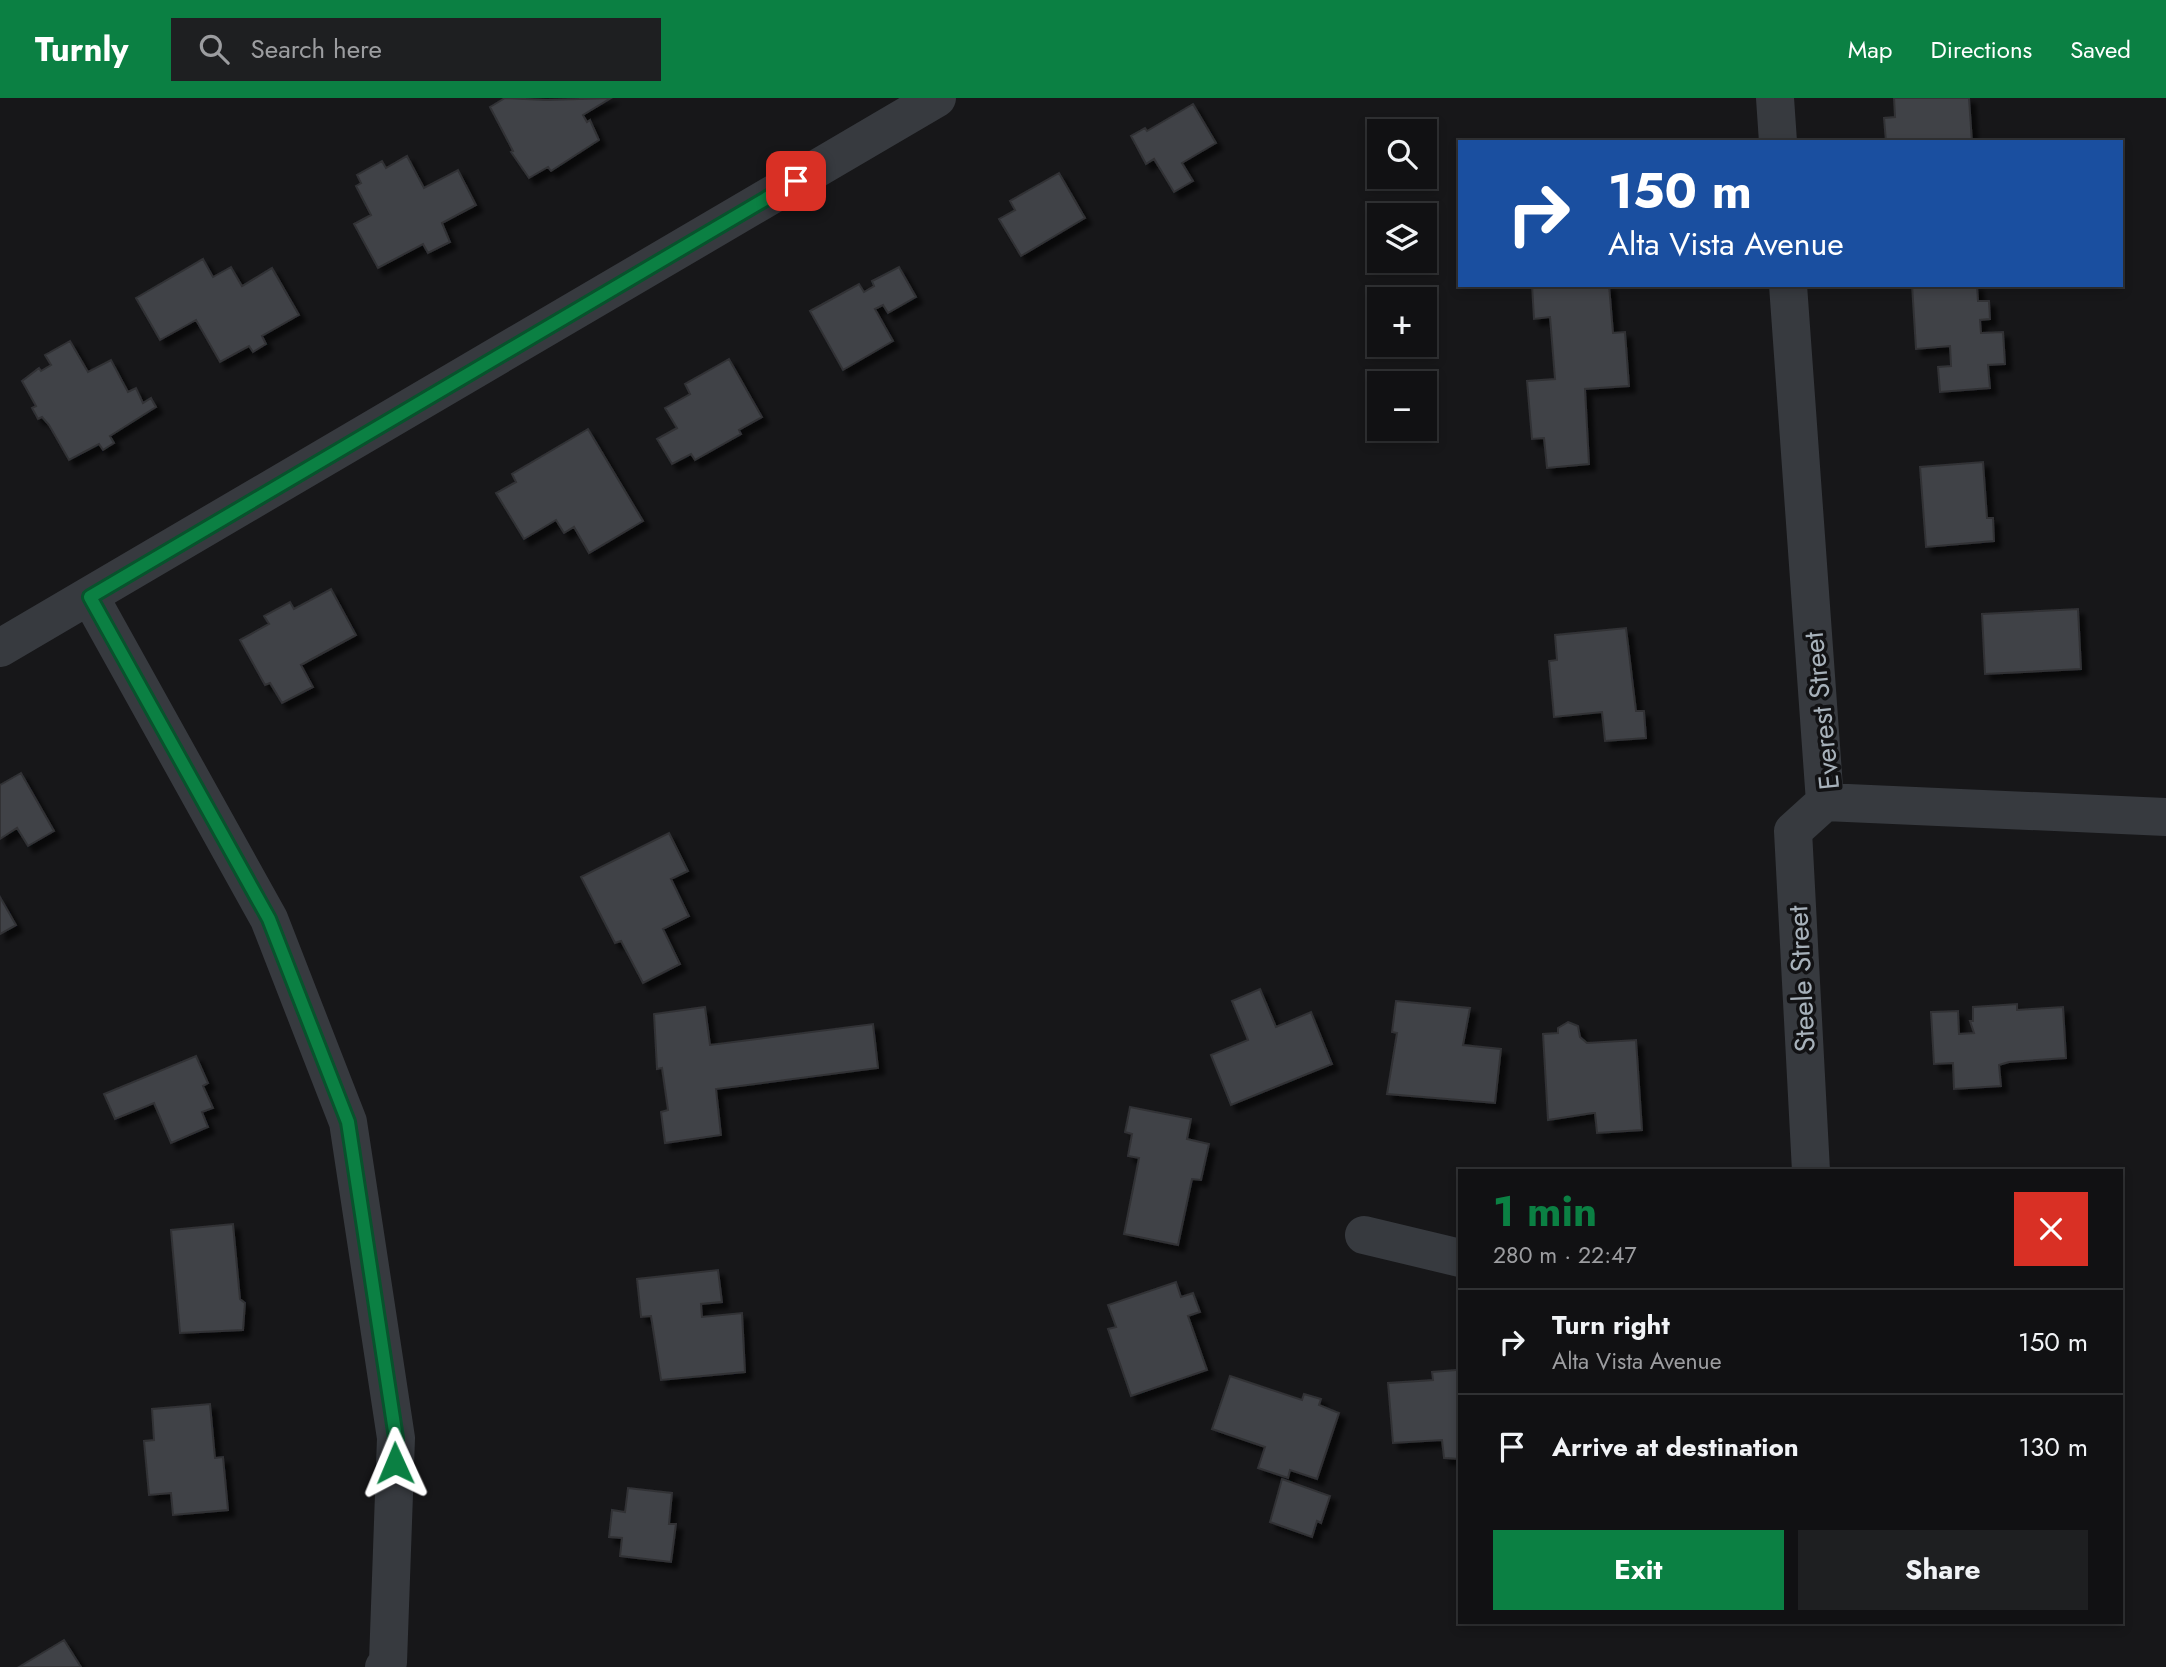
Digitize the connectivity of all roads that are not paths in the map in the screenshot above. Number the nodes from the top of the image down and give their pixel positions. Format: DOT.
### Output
graph roads {
  1 [pos="937,98"];
  2 [pos="1775,98"];
  3 [pos="1778,140"];
  4 [pos="1788,287"];
  5 [pos="90,597"];
  6 [pos="0,649"];
  7 [pos="1825,802"];
  8 [pos="2166,817"];
  9 [pos="1811,1169"];
  10 [pos="1364,1235"];
  11 [pos="1458,1258"];
  12 [pos="384,1667"];
  1 -- 5 [label="street"];
  2 -- 3 [label="street"];
  4 -- 7 [label="street, Everest Street"];
  5 -- 6 [label="street"];
  5 -- 12 [label="street"];
  7 -- 8 [label="street, Everest Street"];
  7 -- 9 [label="street, Steele Street"];
  10 -- 11 [label="street"];
}
